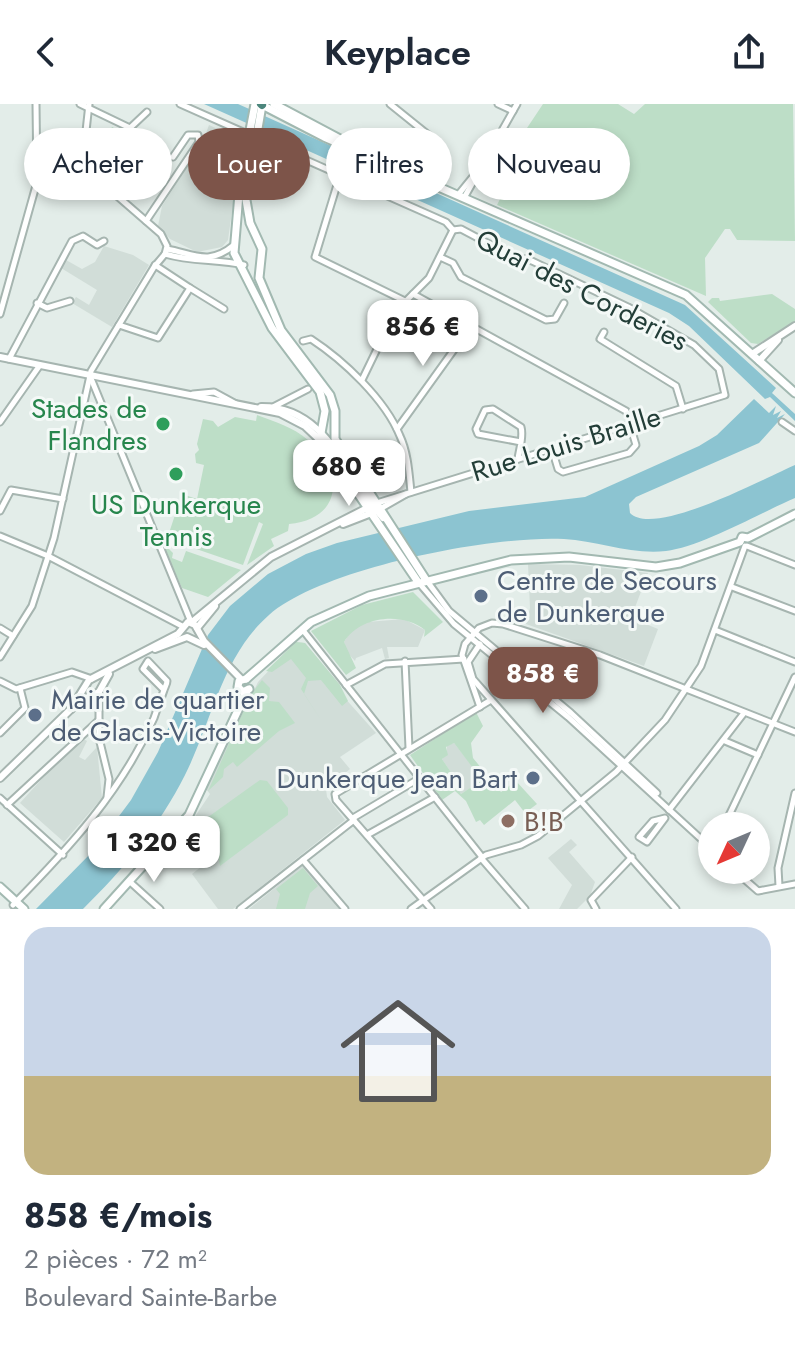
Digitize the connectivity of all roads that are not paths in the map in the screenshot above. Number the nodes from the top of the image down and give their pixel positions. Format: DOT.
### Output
graph roads {
  1 [pos="36,104"];
  2 [pos="80,104"];
  3 [pos="180,104"];
  4 [pos="274,104"];
  5 [pos="390,104"];
  6 [pos="498,104"];
  7 [pos="88,107"];
  8 [pos="259,107"];
  9 [pos="515,107"];
  10 [pos="147,112"];
  11 [pos="241,128"];
  12 [pos="255,128"];
  13 [pos="420,128"];
  14 [pos="173,157"];
  15 [pos="462,195"];
  16 [pos="238,200"];
  17 [pos="246,200"];
  18 [pos="332,200"];
  19 [pos="397,200"];
  20 [pos="146,221"];
  21 [pos="453,230"];
  22 [pos="104,241"];
  23 [pos="259,241"];
  24 [pos="236,243"];
  25 [pos="166,252"];
  26 [pos="440,257"];
  27 [pos="259,260"];
  28 [pos="241,263"];
  29 [pos="155,265"];
  30 [pos="190,288"];
  31 [pos="413,294"];
  32 [pos="70,301"];
  33 [pos="405,301"];
  34 [pos="37,303"];
  35 [pos="564,303"];
  36 [pos="224,309"];
  37 [pos="0,314"];
  38 [pos="119,325"];
  39 [pos="471,326"];
  40 [pos="795,326"];
  41 [pos="604,332"];
  42 [pos="784,335"];
  43 [pos="303,341"];
  44 [pos="754,353"];
  45 [pos="0,357"];
  46 [pos="9,359"];
  47 [pos="760,360"];
  48 [pos="40,365"];
  49 [pos="90,375"];
  50 [pos="107,379"];
  51 [pos="362,380"];
  52 [pos="308,389"];
  53 [pos="793,391"];
  54 [pos="97,394"];
  55 [pos="722,398"];
  56 [pos="271,409"];
  57 [pos="683,409"];
  58 [pos="325,418"];
  59 [pos="0,422"];
  60 [pos="782,422"];
  61 [pos="631,425"];
  62 [pos="310,427"];
  63 [pos="333,428"];
  64 [pos="397,429"];
  65 [pos="795,431"];
  66 [pos="321,433"];
  67 [pos="519,442"];
  68 [pos="326,447"];
  69 [pos="552,449"];
  70 [pos="516,459"];
  71 [pos="411,492"];
  72 [pos="63,499"];
  73 [pos="374,508"];
  74 [pos="0,511"];
  75 [pos="795,514"];
  76 [pos="0,536"];
  77 [pos="745,543"];
  78 [pos="48,556"];
  79 [pos="795,565"];
  80 [pos="422,581"];
  81 [pos="235,585"];
  82 [pos="732,587"];
  83 [pos="181,601"];
  84 [pos="185,610"];
  85 [pos="205,610"];
  86 [pos="795,611"];
  87 [pos="189,626"];
  88 [pos="0,628"];
  89 [pos="302,628"];
  90 [pos="715,630"];
  91 [pos="472,635"];
  92 [pos="13,636"];
  93 [pos="189,638"];
  94 [pos="200,640"];
  95 [pos="481,642"];
  96 [pos="136,654"];
  97 [pos="0,657"];
  98 [pos="465,660"];
  99 [pos="405,661"];
  100 [pos="795,662"];
  101 [pos="114,668"];
  102 [pos="74,672"];
  103 [pos="795,677"];
  104 [pos="94,679"];
  105 [pos="0,681"];
  106 [pos="241,683"];
  107 [pos="346,685"];
  108 [pos="20,688"];
  109 [pos="686,689"];
  110 [pos="93,690"];
  111 [pos="164,690"];
  112 [pos="491,700"];
  113 [pos="480,707"];
  114 [pos="744,712"];
  115 [pos="99,718"];
  116 [pos="773,724"];
  117 [pos="795,732"];
  118 [pos="0,733"];
  119 [pos="725,741"];
  120 [pos="409,748"];
  121 [pos="401,753"];
  122 [pos="758,755"];
  123 [pos="623,764"];
  124 [pos="0,778"];
  125 [pos="420,778"];
  126 [pos="795,793"];
  127 [pos="435,797"];
  128 [pos="0,798"];
  129 [pos="580,799"];
  130 [pos="106,801"];
  131 [pos="7,805"];
  132 [pos="670,810"];
  133 [pos="731,812"];
  134 [pos="665,818"];
  135 [pos="353,819"];
  136 [pos="367,835"];
  137 [pos="698,836"];
  138 [pos="63,855"];
  139 [pos="632,857"];
  140 [pos="482,858"];
  141 [pos="303,860"];
  142 [pos="129,881"];
  143 [pos="750,884"];
  144 [pos="795,884"];
  145 [pos="779,886"];
  146 [pos="0,890"];
  147 [pos="424,901"];
  148 [pos="16,905"];
  149 [pos="24,909"];
  150 [pos="104,909"];
  151 [pos="160,909"];
  152 [pos="240,909"];
  153 [pos="345,909"];
  154 [pos="411,909"];
  155 [pos="431,909"];
  156 [pos="525,909"];
  157 [pos="596,909"];
  158 [pos="676,909"];
  1 -- 37 [label="street"];
  2 -- 7 [label="street"];
  3 -- 11 [label="street, Quai des Corderies"];
  4 -- 15 [label="main road"];
  5 -- 13 [label="street"];
  6 -- 9 [label="street"];
  7 -- 10 [label="street"];
  7 -- 20 [label="street"];
  8 -- 12 [label="main road"];
  8 -- 15 [label="main road"];
  9 -- 15 [label="street"];
  14 -- 20 [label="street"];
  15 -- 44 [label="main road"];
  16 -- 24 [label="main road"];
  17 -- 23 [label="main road"];
  18 -- 33 [label="street"];
  19 -- 21 [label="street, Quai des Corderies"];
  20 -- 25 [label="street"];
  21 -- 26 [label="street"];
  21 -- 55 [label="street, Quai des Corderies"];
  22 -- 34 [label="street"];
  23 -- 24 [label="main road"];
  23 -- 27 [label="main road"];
  24 -- 25 [label="street"];
  24 -- 28 [label="main road"];
  25 -- 28 [label="street"];
  25 -- 29 [label="street"];
  26 -- 31 [label="street"];
  26 -- 35 [label="street"];
  27 -- 28 [label="main road"];
  27 -- 63 [label="main road"];
  28 -- 58 [label="main road"];
  29 -- 30 [label="street"];
  29 -- 38 [label="street"];
  30 -- 36 [label="street"];
  30 -- 38 [label="street"];
  31 -- 33 [label="street"];
  31 -- 39 [label="street"];
  32 -- 34 [label="street"];
  33 -- 51 [label="street"];
  34 -- 46 [label="street"];
  38 -- 49 [label="street"];
  39 -- 61 [label="street"];
  39 -- 64 [label="street"];
  40 -- 42 [label="street"];
  41 -- 57 [label="street"];
  42 -- 44 [label="street"];
  42 -- 47 [label="street"];
  43 -- 51 [label="street"];
  44 -- 47 [label="main road"];
  45 -- 46 [label="street"];
  46 -- 48 [label="street"];
  47 -- 53 [label="main road"];
  48 -- 49 [label="street"];
  48 -- 59 [label="street"];
  49 -- 50 [label="street"];
  49 -- 54 [label="street"];
  49 -- 72 [label="street"];
  50 -- 54 [label="street"];
  50 -- 56 [label="street"];
  51 -- 64 [label="street"];
  52 -- 56 [label="street"];
  54 -- 83 [label="street"];
  55 -- 57 [label="street, Rue Louis Braille"];
  56 -- 62 [label="street"];
  57 -- 61 [label="street, Rue Louis Braille"];
  58 -- 62 [label="street"];
  58 -- 66 [label="main road"];
  60 -- 65 [label="street"];
  61 -- 69 [label="street, Rue Louis Braille"];
  61 -- 69 [label="street"];
  62 -- 66 [label="street"];
  62 -- 68 [label="street"];
  63 -- 66 [label="street"];
  63 -- 73 [label="main road"];
  64 -- 71 [label="street"];
  66 -- 68 [label="main road"];
  66 -- 73 [label="street"];
  67 -- 67 [label="street"];
  67 -- 70 [label="street"];
  68 -- 73 [label="main road"];
  69 -- 70 [label="street, Rue Louis Braille"];
  70 -- 71 [label="street, Rue Louis Braille"];
  71 -- 73 [label="street, Rue Louis Braille"];
  72 -- 74 [label="street"];
  72 -- 78 [label="street"];
  73 -- 80 [label="main road"];
  73 -- 81 [label="street"];
  75 -- 77 [label="main road"];
  76 -- 78 [label="street"];
  77 -- 79 [label="street"];
  77 -- 80 [label="main road"];
  77 -- 82 [label="street"];
  78 -- 87 [label="street"];
  78 -- 92 [label="street"];
  80 -- 89 [label="main road"];
  80 -- 91 [label="street"];
  80 -- 91 [label="street"];
  81 -- 85 [label="street"];
  81 -- 87 [label="street"];
  82 -- 86 [label="street"];
  82 -- 90 [label="street"];
  83 -- 84 [label="street"];
  83 -- 87 [label="street"];
  84 -- 85 [label="street"];
  84 -- 87 [label="street"];
  85 -- 87 [label="street"];
  87 -- 93 [label="street"];
  87 -- 93 [label="street"];
  87 -- 94 [label="street"];
  87 -- 96 [label="street"];
  88 -- 92 [label="street"];
  89 -- 106 [label="main road"];
  89 -- 107 [label="street"];
  90 -- 100 [label="street"];
  90 -- 109 [label="street"];
  91 -- 95 [label="street"];
  91 -- 98 [label="street"];
  91 -- 109 [label="street"];
  92 -- 97 [label="street"];
  93 -- 94 [label="street"];
  93 -- 96 [label="street"];
  94 -- 106 [label="street"];
  95 -- 98 [label="street"];
  95 -- 123 [label="street"];
  96 -- 101 [label="street"];
  98 -- 99 [label="street"];
  98 -- 112 [label="street"];
  98 -- 113 [label="street"];
  99 -- 107 [label="street"];
  99 -- 120 [label="street"];
  101 -- 104 [label="street"];
  101 -- 110 [label="street"];
  102 -- 104 [label="street"];
  102 -- 108 [label="street"];
  102 -- 110 [label="street"];
  103 -- 116 [label="street"];
  104 -- 110 [label="street"];
  104 -- 110 [label="street"];
  105 -- 108 [label="street"];
  106 -- 142 [label="main road"];
  107 -- 121 [label="street"];
  108 -- 118 [label="street"];
  109 -- 114 [label="street"];
  109 -- 123 [label="street"];
  110 -- 115 [label="street"];
  110 -- 124 [label="street"];
  111 -- 111 [label="street"];
  111 -- 130 [label="street"];
  112 -- 113 [label="street"];
  112 -- 129 [label="street"];
  113 -- 120 [label="street"];
  114 -- 116 [label="street"];
  114 -- 119 [label="street"];
  115 -- 130 [label="street"];
  115 -- 131 [label="street"];
  116 -- 117 [label="street"];
  116 -- 122 [label="street"];
  119 -- 122 [label="street"];
  119 -- 132 [label="street"];
  120 -- 121 [label="street"];
  121 -- 125 [label="street"];
  121 -- 135 [label="street"];
  122 -- 133 [label="street"];
  123 -- 129 [label="street"];
  123 -- 132 [label="street"];
  125 -- 127 [label="street"];
  125 -- 135 [label="street"];
  126 -- 145 [label="street"];
  127 -- 136 [label="street"];
  127 -- 140 [label="street"];
  128 -- 131 [label="street"];
  129 -- 139 [label="street"];
  129 -- 140 [label="street"];
  130 -- 138 [label="street"];
  131 -- 138 [label="street"];
  132 -- 134 [label="street"];
  132 -- 137 [label="street"];
  134 -- 134 [label="street"];
  135 -- 136 [label="street"];
  135 -- 141 [label="street"];
  136 -- 147 [label="street"];
  138 -- 148 [label="street"];
  139 -- 157 [label="street"];
  139 -- 158 [label="street"];
  140 -- 147 [label="street"];
  140 -- 156 [label="street"];
  141 -- 152 [label="street"];
  141 -- 153 [label="street"];
  142 -- 150 [label="main road"];
  142 -- 151 [label="street"];
  143 -- 145 [label="street"];
  144 -- 145 [label="street"];
  146 -- 148 [label="main road"];
  147 -- 154 [label="street"];
  147 -- 155 [label="street"];
  148 -- 149 [label="main road"];
}
